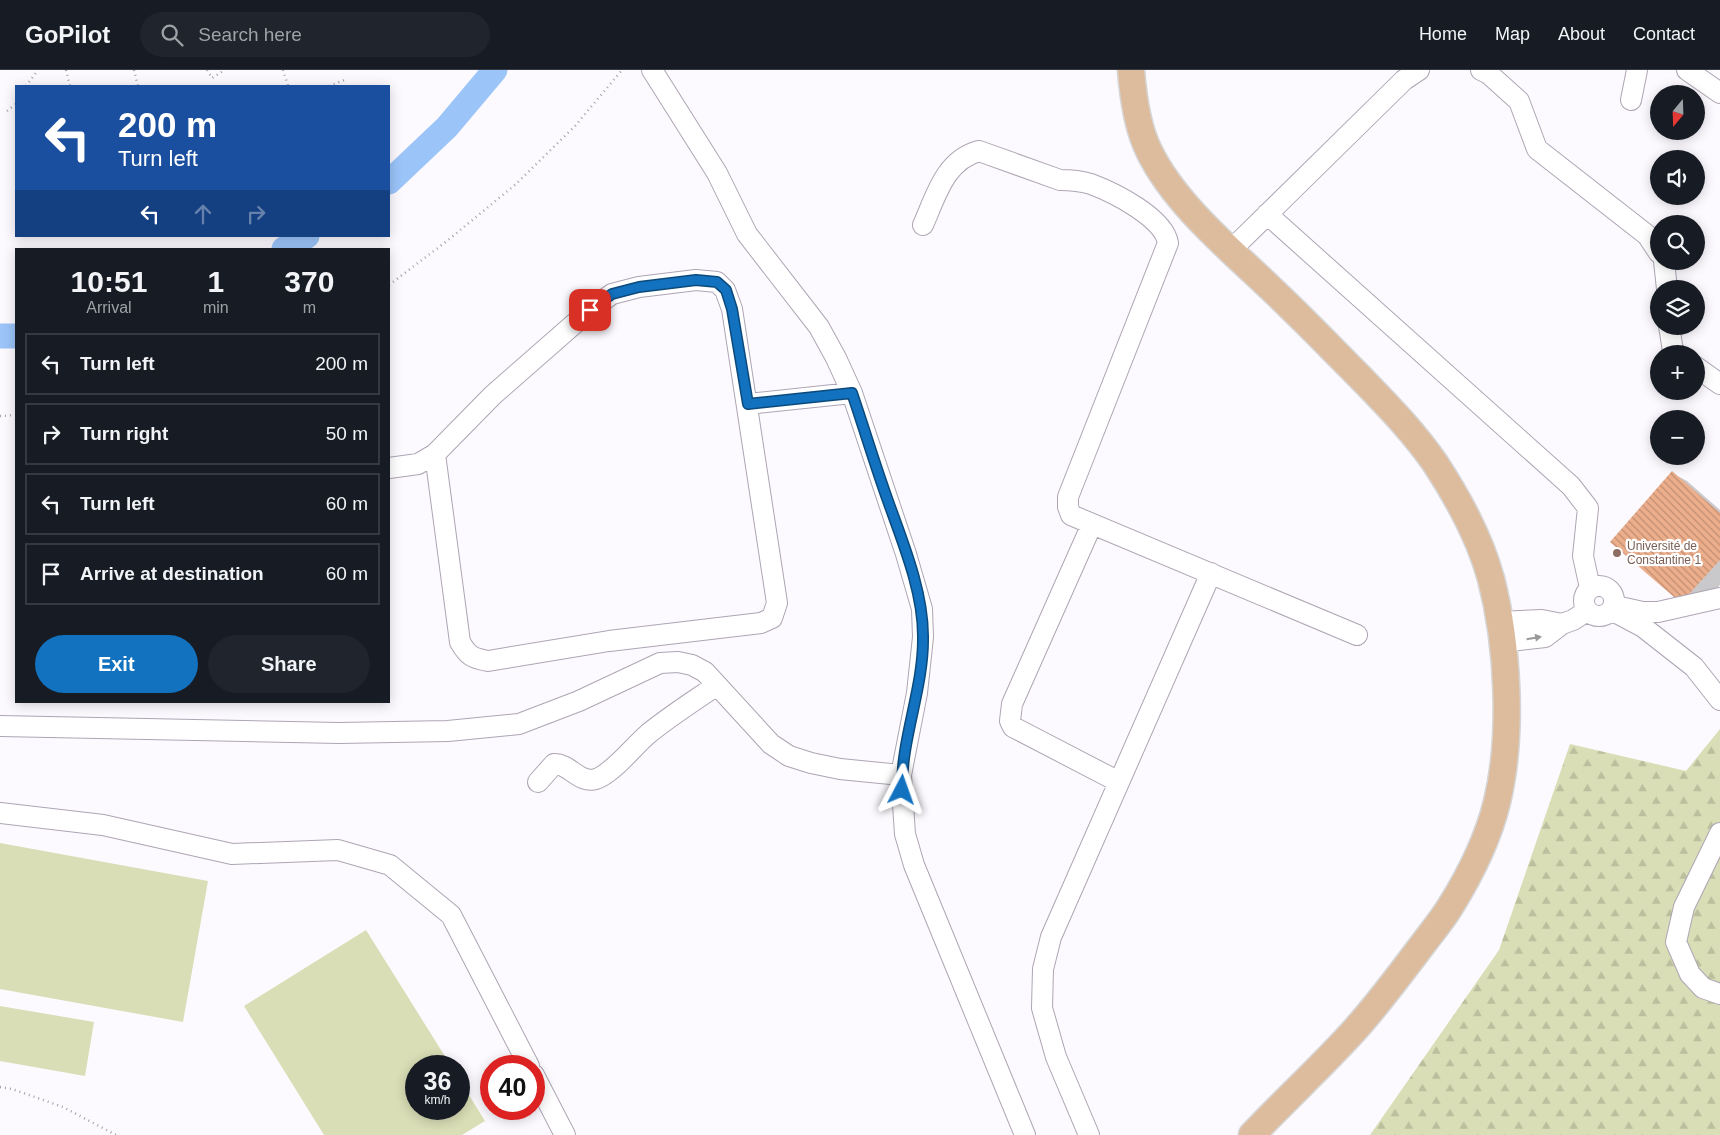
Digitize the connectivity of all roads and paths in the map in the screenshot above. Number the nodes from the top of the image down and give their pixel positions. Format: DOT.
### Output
graph roads {
  1 [pos="38,70"];
  2 [pos="66,70"];
  3 [pos="134,70"];
  4 [pos="207,70"];
  5 [pos="226,70"];
  6 [pos="283,70"];
  7 [pos="622,70"];
  8 [pos="652,70"];
  9 [pos="1131,70"];
  10 [pos="1419,70"];
  11 [pos="1480,70"];
  12 [pos="1637,70"];
  13 [pos="1687,70"];
  14 [pos="347,80"];
  15 [pos="27,85"];
  16 [pos="70,85"];
  17 [pos="138,85"];
  18 [pos="288,85"];
  19 [pos="332,85"];
  20 [pos="1720,93"];
  21 [pos="1631,100"];
  22 [pos="15,105"];
  23 [pos="7,111"];
  24 [pos="1267,214"];
  25 [pos="923,225"];
  26 [pos="1650,240"];
  27 [pos="1231,250"];
  28 [pos="390,284"];
  29 [pos="1705,373"];
  30 [pos="1720,384"];
  31 [pos="852,393"];
  32 [pos="748,404"];
  33 [pos="15,415"];
  34 [pos="0,416"];
  35 [pos="434,454"];
  36 [pos="390,468"];
  37 [pos="1092,524"];
  38 [pos="1211,573"];
  39 [pos="1590,588"];
  40 [pos="1720,598"];
  41 [pos="1612,608"];
  42 [pos="1587,611"];
  43 [pos="1501,632"];
  44 [pos="1356,634"];
  45 [pos="717,684"];
  46 [pos="1720,700"];
  47 [pos="0,726"];
  48 [pos="901,775"];
  49 [pos="538,782"];
  50 [pos="1119,782"];
  51 [pos="0,813"];
  52 [pos="1720,833"];
  53 [pos="1720,994"];
  54 [pos="523,1055"];
  55 [pos="0,1087"];
  56 [pos="545,1096"];
  57 [pos="116,1135"];
  58 [pos="565,1135"];
  59 [pos="1024,1135"];
  60 [pos="1088,1135"];
  61 [pos="1252,1135"];
  1 -- 15 [label="path"];
  2 -- 16 [label="path"];
  3 -- 17 [label="path"];
  4 -- 5 [label="path"];
  6 -- 18 [label="path"];
  7 -- 28 [label="path"];
  8 -- 31 [label="street"];
  9 -- 27 [label="main road"];
  10 -- 24 [label="street"];
  11 -- 26 [label="street"];
  12 -- 21 [label="street"];
  13 -- 20 [label="street"];
  14 -- 19 [label="path"];
  22 -- 23 [label="path"];
  24 -- 27 [label="street"];
  24 -- 39 [label="street"];
  25 -- 37 [label="street"];
  27 -- 43 [label="main road"];
  29 -- 30 [label="street"];
  31 -- 32 [label="street"];
  31 -- 48 [label="street"];
  32 -- 35 [label="street"];
  32 -- 35 [label="street"];
  33 -- 34 [label="path"];
  35 -- 36 [label="street"];
  37 -- 38 [label="street"];
  37 -- 50 [label="street"];
  38 -- 44 [label="street"];
  38 -- 50 [label="street"];
  39 -- 41 [label="street"];
  39 -- 42 [label="street"];
  40 -- 41 [label="street"];
  41 -- 42 [label="street"];
  41 -- 46 [label="street"];
  42 -- 43 [label="street"];
  43 -- 61 [label="main road"];
  45 -- 47 [label="street"];
  45 -- 48 [label="street"];
  45 -- 49 [label="street"];
  48 -- 59 [label="street"];
  50 -- 60 [label="street"];
  51 -- 54 [label="street"];
  52 -- 53 [label="street"];
  55 -- 57 [label="path"];
  56 -- 58 [label="street"];
}
